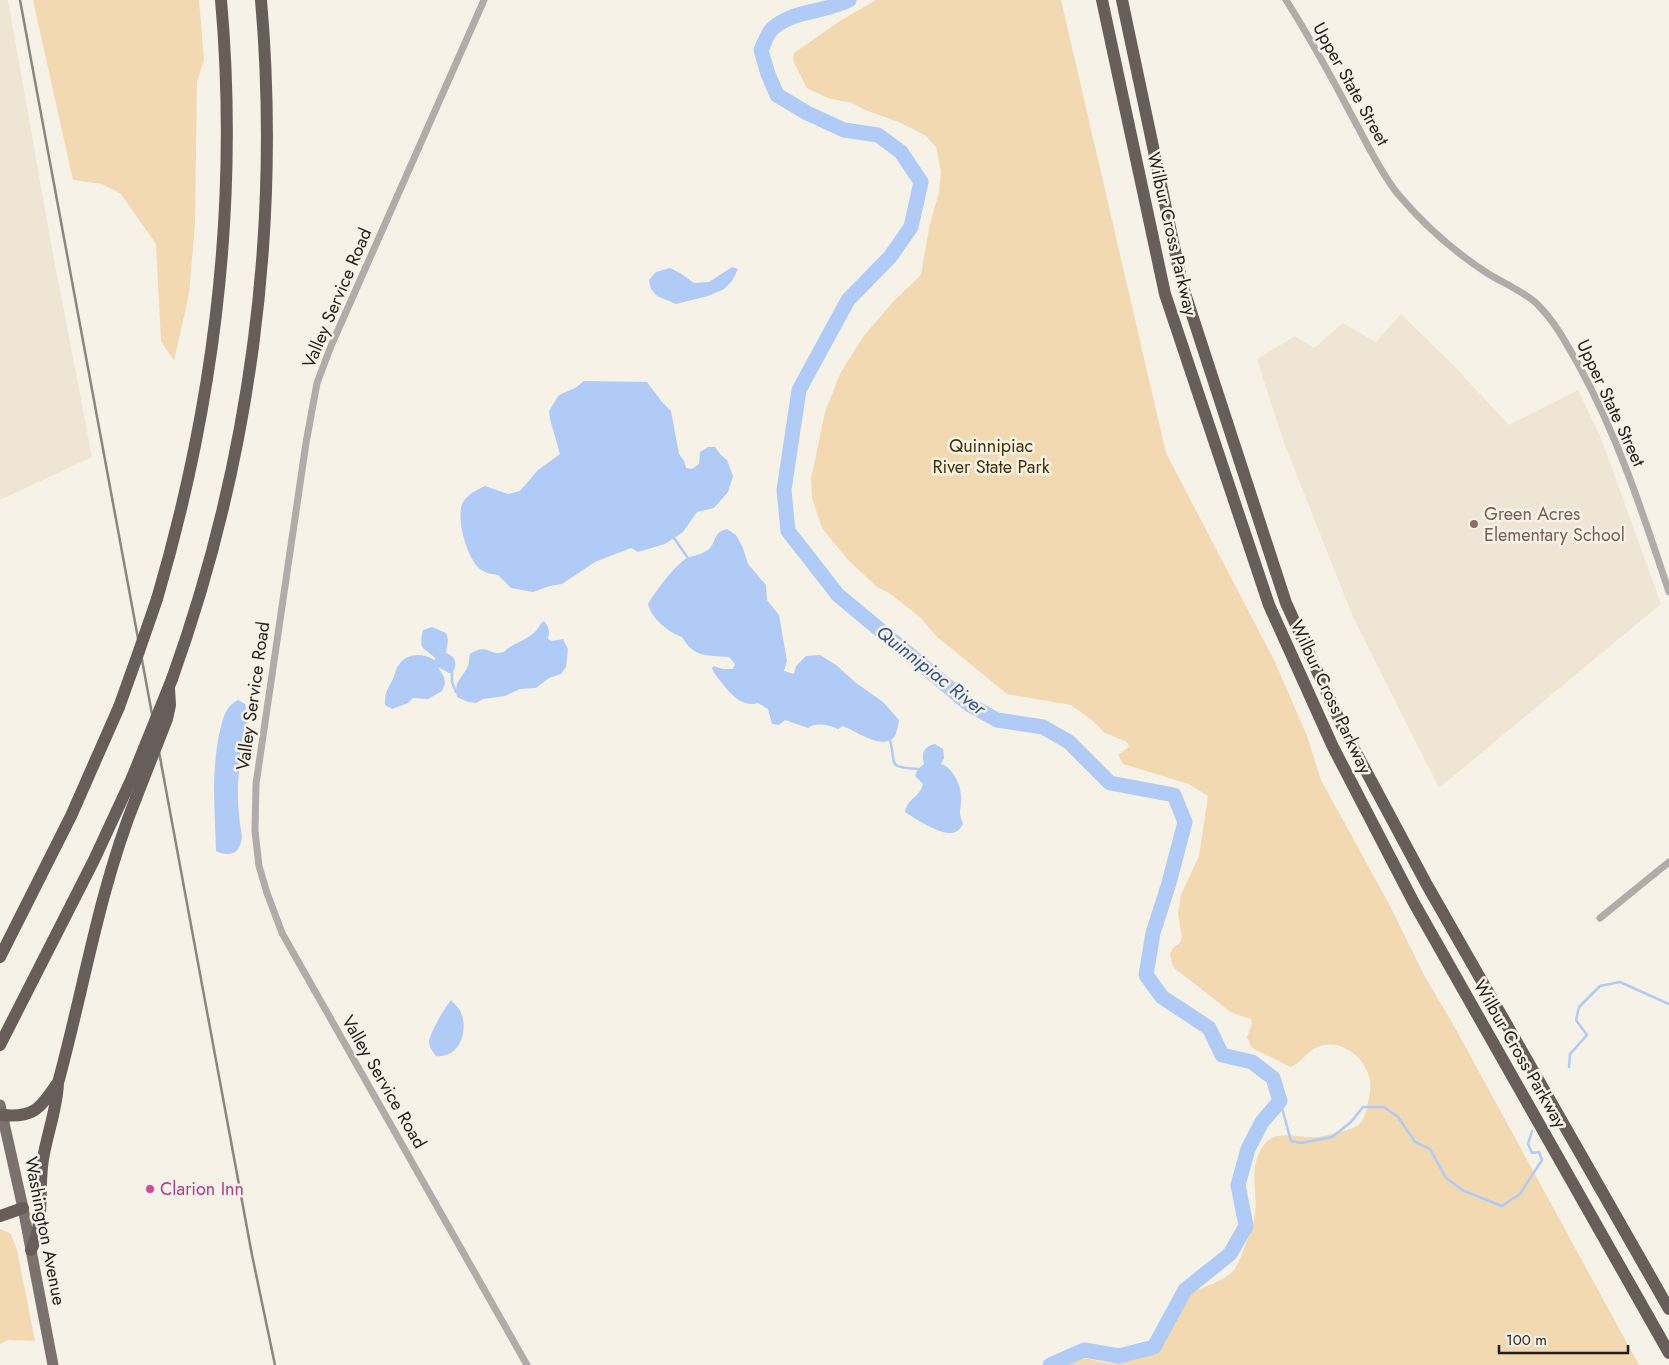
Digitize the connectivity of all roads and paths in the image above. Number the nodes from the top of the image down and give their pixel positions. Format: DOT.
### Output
graph roads {
  1 [pos="221,0"];
  2 [pos="261,0"];
  3 [pos="484,0"];
  4 [pos="1102,0"];
  5 [pos="1122,0"];
  6 [pos="1286,0"];
  7 [pos="1669,592"];
  8 [pos="171,684"];
  9 [pos="1669,862"];
  10 [pos="1600,918"];
  11 [pos="0,957"];
  12 [pos="1,1043"];
  13 [pos="58,1083"];
  14 [pos="1,1110"];
  15 [pos="23,1208"];
  16 [pos="0,1216"];
  17 [pos="31,1250"];
  18 [pos="1669,1309"];
  19 [pos="1669,1353"];
  20 [pos="54,1365"];
  21 [pos="527,1365"];
  1 -- 11 [label="highway, bridge"];
  2 -- 8 [label="highway"];
  3 -- 21 [label="street, Valley Service Road"];
  4 -- 19 [label="highway, Wilbur Cross Parkway"];
  5 -- 18 [label="highway, Wilbur Cross Parkway"];
  6 -- 7 [label="street, Upper State Street"];
  8 -- 12 [label="highway, bridge"];
  8 -- 13 [label="highway, bridge"];
  9 -- 10 [label="street"];
  13 -- 14 [label="highway"];
  13 -- 17 [label="highway"];
  14 -- 15 [label="main road, Washington Avenue"];
  15 -- 16 [label="highway"];
  15 -- 17 [label="main road, Washington Avenue"];
  17 -- 20 [label="main road, Washington Avenue"];
}
